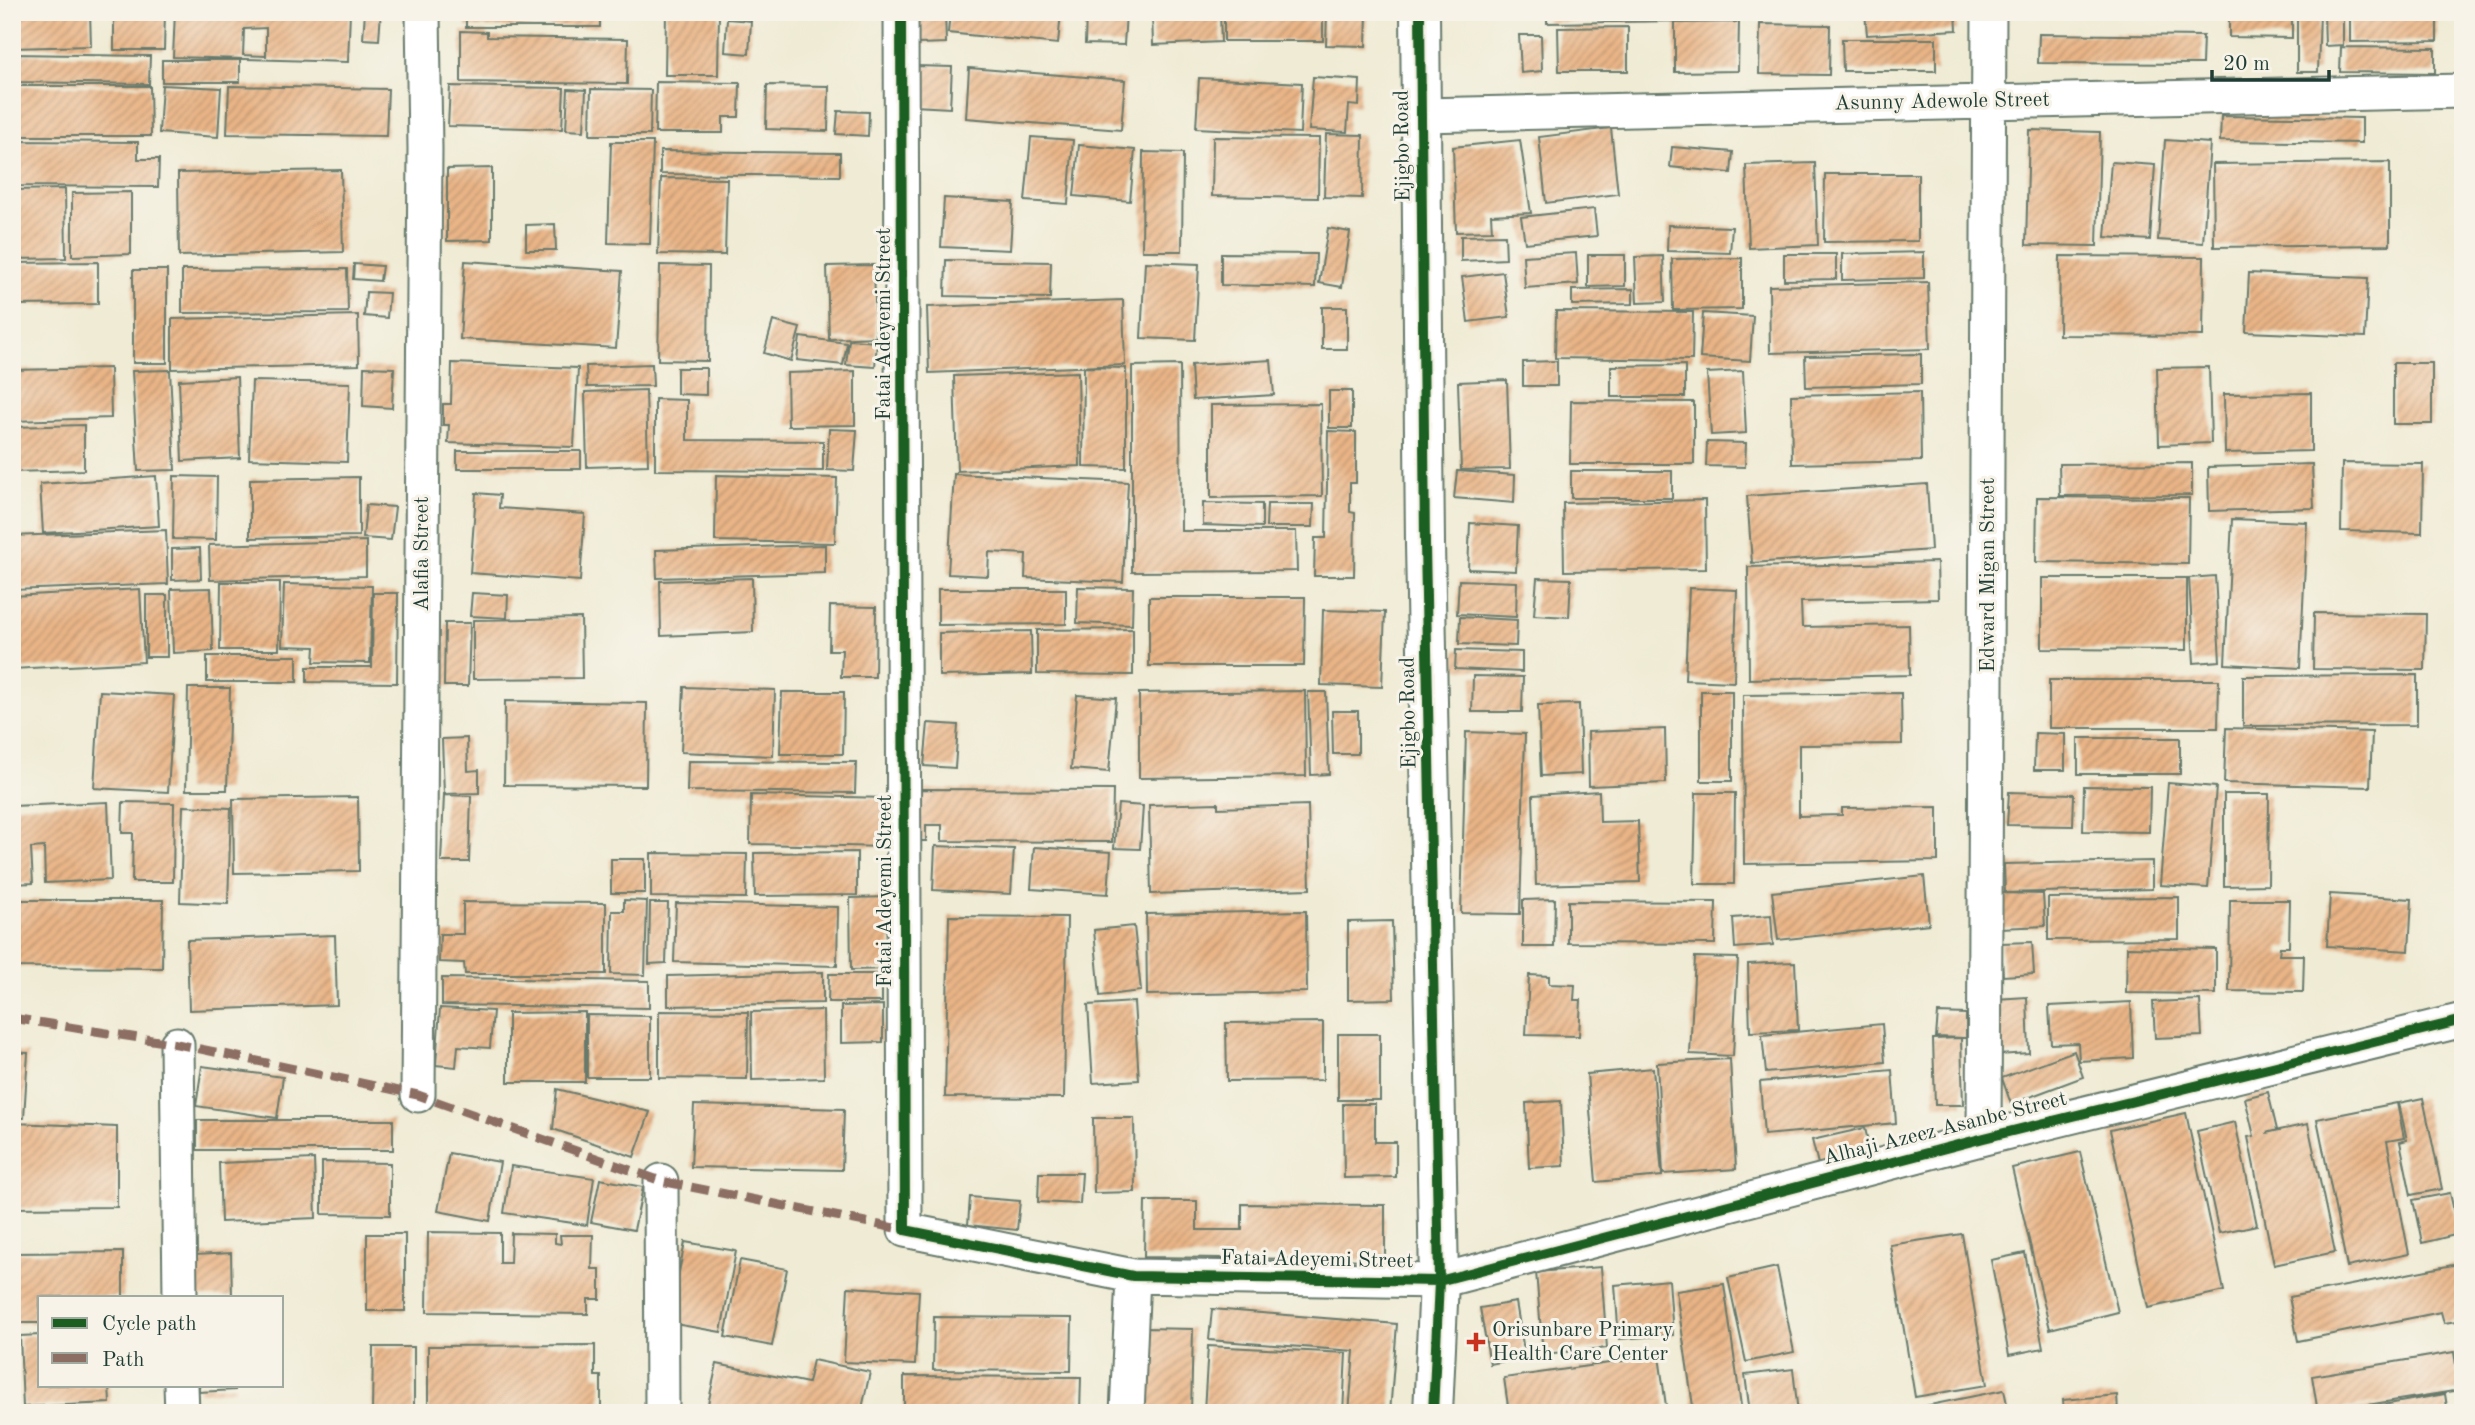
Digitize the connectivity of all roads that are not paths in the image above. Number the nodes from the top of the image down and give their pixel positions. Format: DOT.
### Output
graph roads {
  1 [pos="423,12"];
  2 [pos="901,12"];
  3 [pos="1420,12"];
  4 [pos="1989,12"];
  5 [pos="2463,91"];
  6 [pos="1990,100"];
  7 [pos="1422,115"];
  8 [pos="2463,1020"];
  9 [pos="177,1044"];
  10 [pos="418,1095"];
  11 [pos="1984,1138"];
  12 [pos="661,1181"];
  13 [pos="1133,1276"];
  14 [pos="1439,1281"];
  15 [pos="180,1296"];
  16 [pos="181,1386"];
  17 [pos="182,1413"];
  18 [pos="662,1413"];
  19 [pos="1128,1413"];
  20 [pos="1433,1413"];
  1 -- 10 [label="street, Alafia Street"];
  2 -- 13 [label="street, Fatai Adeyemi Street"];
  3 -- 7 [label="street, Ejigbo Road"];
  4 -- 6 [label="street, Edward Migan Street"];
  5 -- 6 [label="street, Asunny Adewole Street"];
  6 -- 7 [label="street, Asunny Adewole Street"];
  6 -- 11 [label="street, Edward Migan Street"];
  7 -- 14 [label="street, Ejigbo Road"];
  8 -- 11 [label="street, Alhaji Azeez Asanbe Street"];
  9 -- 15 [label="street"];
  11 -- 14 [label="street, Alhaji Azeez Asanbe Street"];
  12 -- 18 [label="street"];
  13 -- 14 [label="street, Fatai Adeyemi Street"];
  13 -- 19 [label="street"];
  14 -- 20 [label="street, Ejigbo Road"];
  16 -- 17 [label="street"];
}
